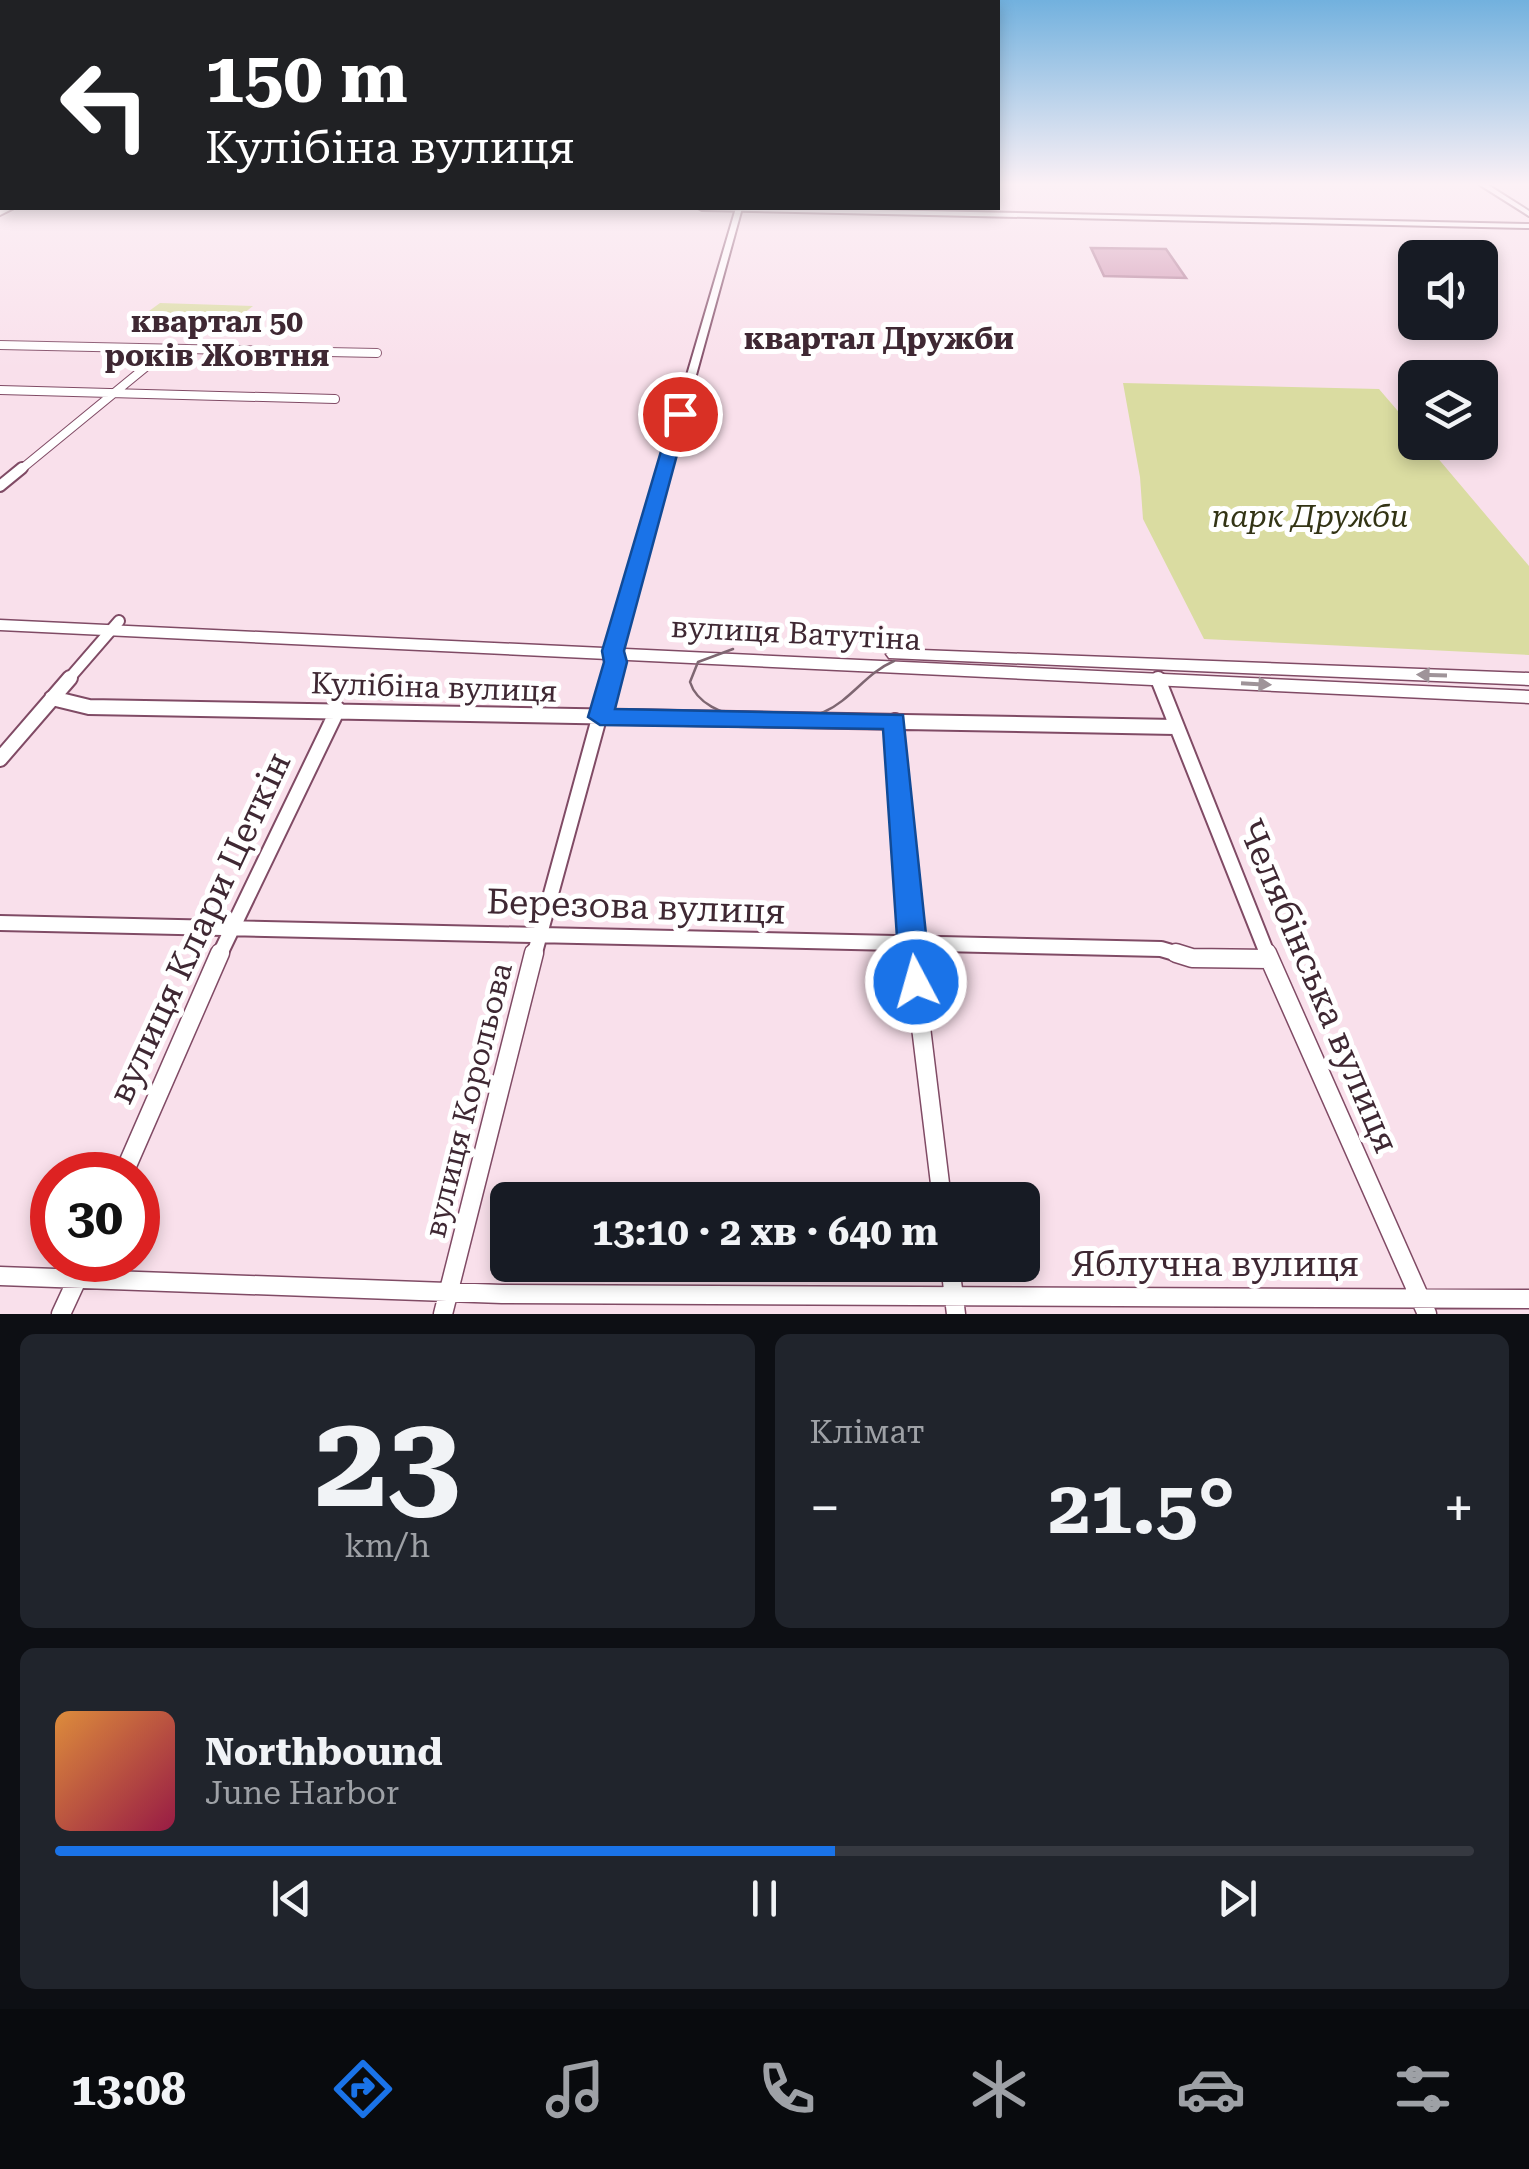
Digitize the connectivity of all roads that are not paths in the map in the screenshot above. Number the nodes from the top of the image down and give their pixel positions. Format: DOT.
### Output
graph roads {
  1 [pos="727,246"];
  2 [pos="0,345"];
  3 [pos="169,348"];
  4 [pos="377,353"];
  5 [pos="2,392"];
  6 [pos="114,394"];
  7 [pos="334,399"];
  8 [pos="0,486"];
  9 [pos="0,616"];
  10 [pos="0,625"];
  11 [pos="115,625"];
  12 [pos="614,646"];
  13 [pos="1529,679"];
  14 [pos="1158,680"];
  15 [pos="1529,697"];
  16 [pos="52,698"];
  17 [pos="338,709"];
  18 [pos="600,717"];
  19 [pos="895,721"];
  20 [pos="1175,726"];
  21 [pos="0,759"];
  22 [pos="0,923"];
  23 [pos="232,926"];
  24 [pos="540,932"];
  25 [pos="911,946"];
  26 [pos="1269,958"];
  27 [pos="133,1152"];
  28 [pos="940,1182"];
  29 [pos="0,1276"];
  30 [pos="30,1278"];
  31 [pos="76,1282"];
  32 [pos="139,1282"];
  33 [pos="448,1292"];
  34 [pos="1529,1299"];
  35 [pos="955,1304"];
  36 [pos="1423,1306"];
  37 [pos="60,1314"];
  38 [pos="443,1314"];
  1 -- 12 [label="street, вулиця Корольова"];
  2 -- 3 [label="street"];
  3 -- 4 [label="street"];
  3 -- 6 [label="street"];
  5 -- 6 [label="street"];
  6 -- 7 [label="street"];
  6 -- 8 [label="street"];
  9 -- 11 [label="main road, вулиця Ватутіна"];
  10 -- 11 [label="main road, вулиця Ватутіна"];
  11 -- 12 [label="main road, вулиця Ватутіна"];
  11 -- 16 [label="street"];
  13 -- 12 [label="main road, вулиця Ватутіна, one-way"];
  12 -- 14 [label="main road, вулиця Ватутіна"];
  12 -- 18 [label="street, вулиця Корольова"];
  14 -- 15 [label="main road, вулиця Ватутіна, one-way"];
  14 -- 20 [label="street, Челябінська вулиця"];
  16 -- 17 [label="street, Кулібіна вулиця"];
  16 -- 21 [label="street"];
  17 -- 18 [label="street, Кулібіна вулиця"];
  17 -- 23 [label="street, вулиця Клари Цеткін"];
  18 -- 19 [label="street, Кулібіна вулиця"];
  18 -- 24 [label="street, вулиця Корольова"];
  19 -- 20 [label="street, Кулібіна вулиця"];
  19 -- 25 [label="street"];
  20 -- 26 [label="street, Челябінська вулиця"];
  22 -- 23 [label="street, Березова вулиця"];
  23 -- 24 [label="street, Березова вулиця"];
  23 -- 27 [label="street, вулиця Клари Цеткін"];
  24 -- 25 [label="street, Березова вулиця"];
  24 -- 33 [label="street, вулиця Корольова"];
  25 -- 26 [label="street, Березова вулиця"];
  25 -- 28 [label="street"];
  26 -- 36 [label="street, Челябінська вулиця"];
  29 -- 30 [label="street, Яблучна вулиця"];
  31 -- 37 [label="street"];
  32 -- 33 [label="street, Яблучна вулиця"];
  33 -- 35 [label="street, Яблучна вулиця"];
  33 -- 38 [label="street, вулиця Корольова"];
  34 -- 36 [label="street, Яблучна вулиця"];
  35 -- 36 [label="street, Яблучна вулиця"];
}
